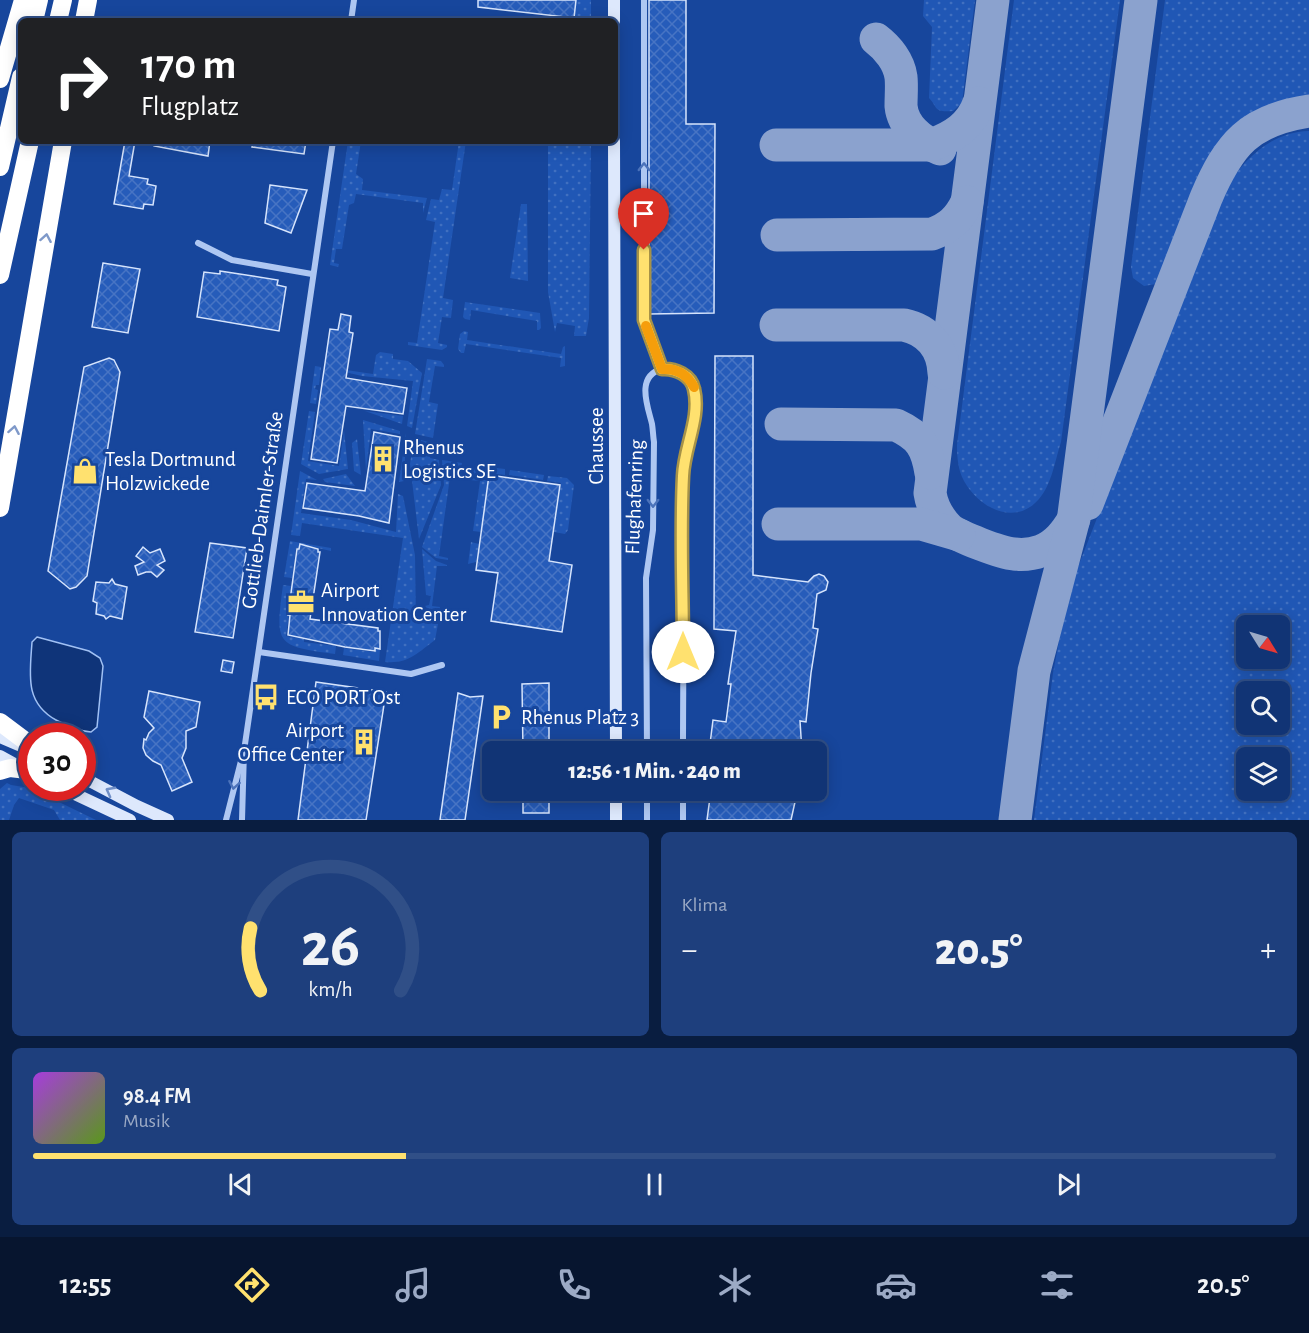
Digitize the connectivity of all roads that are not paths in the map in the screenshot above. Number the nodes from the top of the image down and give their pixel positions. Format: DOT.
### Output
graph roads {
  1 [pos="23,0"];
  2 [pos="39,0"];
  3 [pos="63,0"];
  4 [pos="88,0"];
  5 [pos="354,0"];
  6 [pos="614,0"];
  7 [pos="644,0"];
  8 [pos="35,18"];
  9 [pos="59,18"];
  10 [pos="85,18"];
  11 [pos="351,18"];
  12 [pos="614,18"];
  13 [pos="0,79"];
  14 [pos="18,89"];
  15 [pos="29,144"];
  16 [pos="62,144"];
  17 [pos="333,144"];
  18 [pos="614,144"];
  19 [pos="0,167"];
  20 [pos="198,243"];
  21 [pos="312,274"];
  22 [pos="0,275"];
  23 [pos="662,369"];
  24 [pos="0,508"];
  25 [pos="259,651"];
  26 [pos="442,665"];
  27 [pos="0,722"];
  28 [pos="18,736"];
  29 [pos="0,737"];
  30 [pos="616,741"];
  31 [pos="646,741"];
  32 [pos="683,741"];
  33 [pos="18,744"];
  34 [pos="244,751"];
  35 [pos="0,756"];
  36 [pos="18,766"];
  37 [pos="0,770"];
  38 [pos="18,770"];
  39 [pos="96,784"];
  40 [pos="90,801"];
  41 [pos="616,801"];
  42 [pos="647,801"];
  43 [pos="683,801"];
  44 [pos="130,820"];
  45 [pos="168,820"];
  46 [pos="226,820"];
  47 [pos="242,820"];
  48 [pos="616,820"];
  49 [pos="647,820"];
  50 [pos="683,820"];
  1 -- 13 [label="highway"];
  2 -- 8 [label="highway"];
  3 -- 9 [label="highway"];
  4 -- 10 [label="highway"];
  5 -- 11 [label="street"];
  6 -- 12 [label="main road"];
  23 -- 7 [label="street, one-way"];
  14 -- 19 [label="highway"];
  15 -- 22 [label="highway"];
  24 -- 16 [label="highway, one-way"];
  17 -- 21 [label="street, Gottlieb-Daimler-Straße"];
  18 -- 30 [label="main road, Chaussee"];
  20 -- 21 [label="street"];
  21 -- 25 [label="street, Gottlieb-Daimler-Straße"];
  23 -- 31 [label="street, Flughafenring, one-way"];
  23 -- 32 [label="street"];
  25 -- 26 [label="street"];
  25 -- 34 [label="street, Gottlieb-Daimler-Straße"];
  27 -- 28 [label="highway"];
  29 -- 33 [label="main road"];
  34 -- 46 [label="street, Gottlieb-Daimler-Straße, one-way"];
  34 -- 47 [label="street, Gottlieb-Daimler-Straße"];
  35 -- 36 [label="main road"];
  37 -- 38 [label="highway"];
  45 -- 39 [label="main road, one-way"];
  40 -- 44 [label="main road"];
  41 -- 48 [label="main road"];
  42 -- 49 [label="street"];
  43 -- 50 [label="street"];
}
